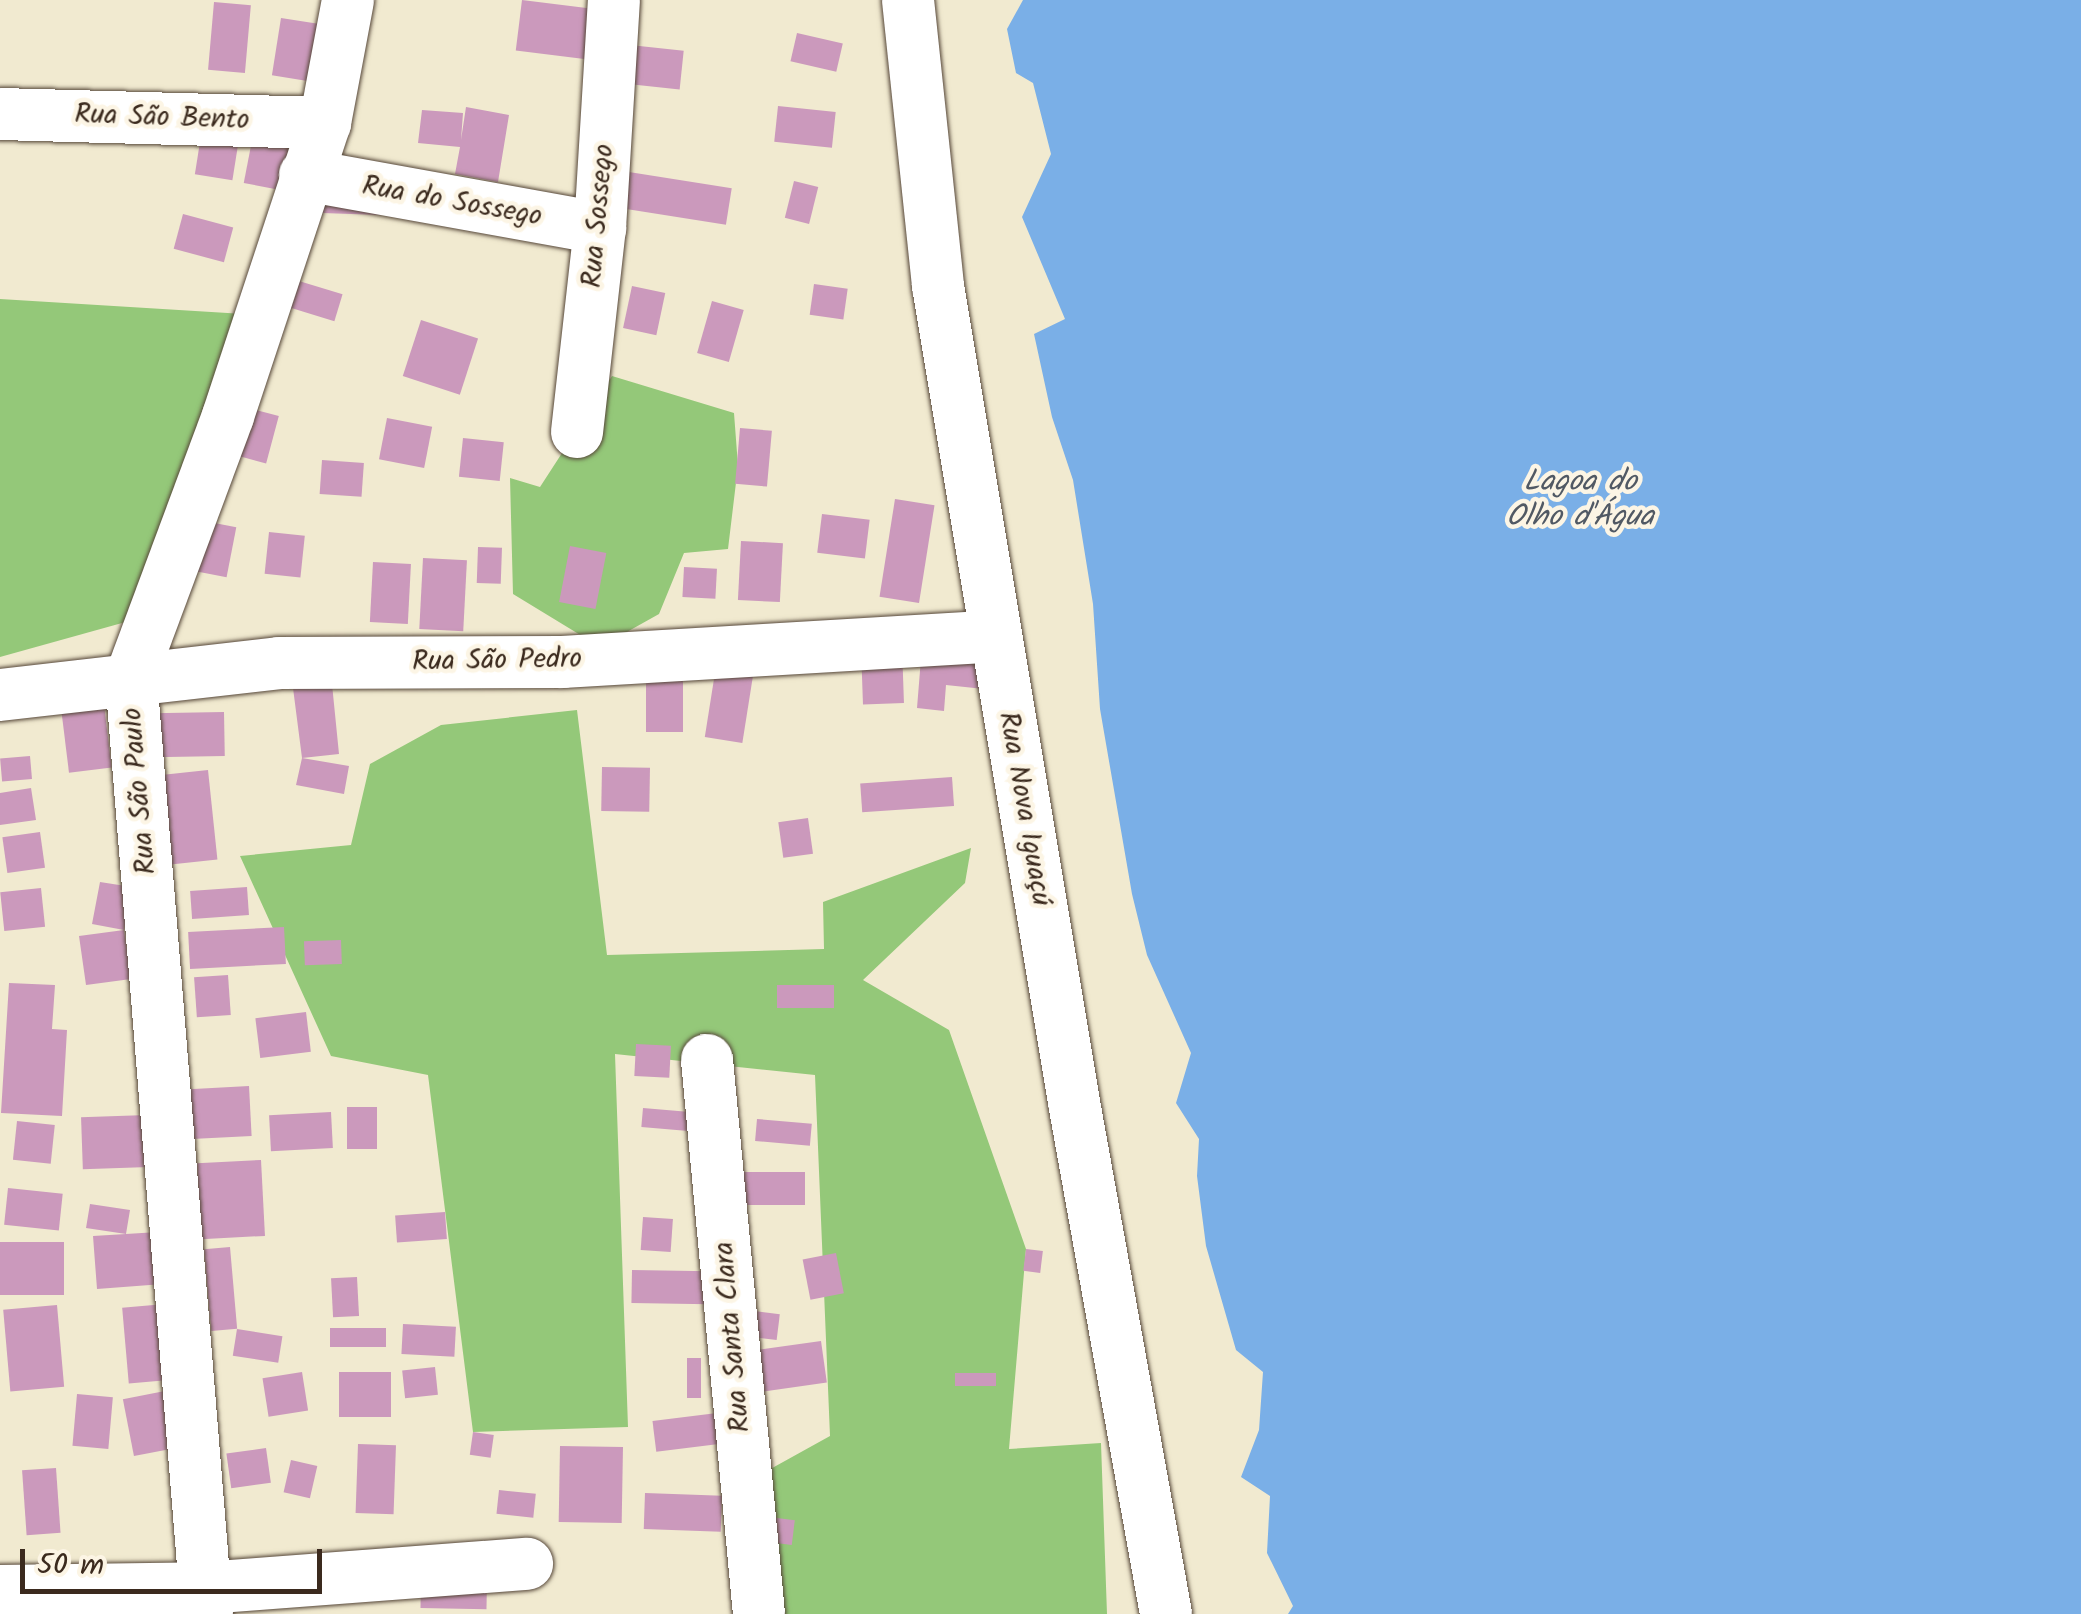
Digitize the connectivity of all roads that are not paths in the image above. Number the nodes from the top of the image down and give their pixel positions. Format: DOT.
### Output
graph roads {
  1 [pos="348,0"];
  2 [pos="614,0"];
  3 [pos="908,0"];
  4 [pos="0,114"];
  5 [pos="324,123"];
  6 [pos="305,175"];
  7 [pos="600,228"];
  8 [pos="576,432"];
  9 [pos="995,636"];
  10 [pos="131,676"];
  11 [pos="0,695"];
  12 [pos="707,1060"];
  13 [pos="527,1564"];
  14 [pos="0,1592"];
  15 [pos="206,1601"];
  16 [pos="759,1614"];
  17 [pos="1166,1614"];
  1 -- 5 [label="street, Rua São Paulo"];
  2 -- 7 [label="street, Rua Sossego"];
  3 -- 9 [label="street, Rua Nova Iguaçú"];
  4 -- 5 [label="street, Rua São Bento"];
  5 -- 6 [label="street, Rua São Paulo"];
  6 -- 7 [label="street, Rua do Sossego"];
  6 -- 10 [label="street, Rua São Paulo"];
  7 -- 8 [label="street, Rua Sossego"];
  9 -- 10 [label="street, Rua São Pedro"];
  9 -- 17 [label="street, Rua Nova Iguaçú"];
  10 -- 11 [label="street, Rua São Pedro"];
  10 -- 15 [label="street, Rua São Paulo"];
  12 -- 16 [label="street, Rua Santa Clara"];
  13 -- 15 [label="street"];
  14 -- 15 [label="street"];
}
